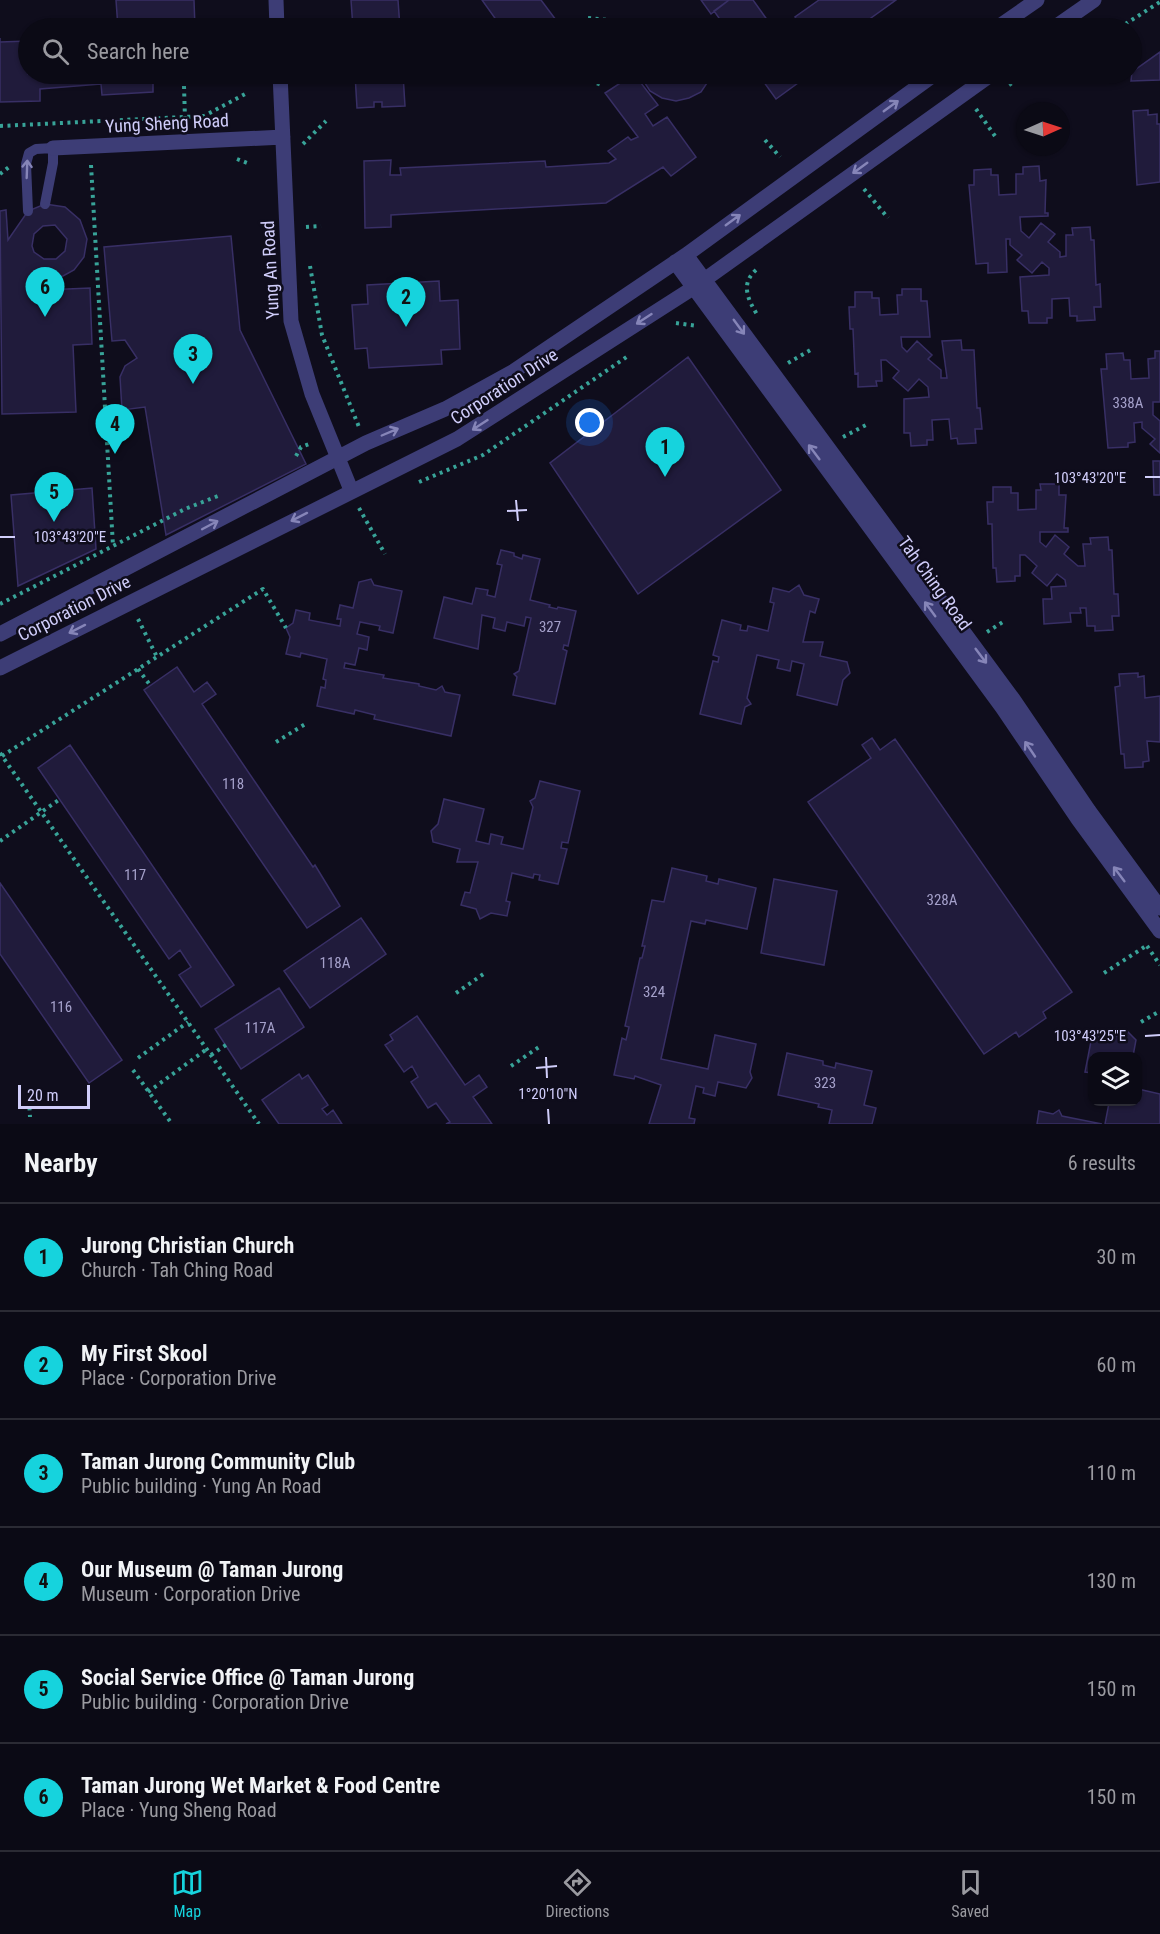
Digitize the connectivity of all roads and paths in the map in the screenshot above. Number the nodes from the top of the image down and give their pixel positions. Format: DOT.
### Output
graph roads {
  1 [pos="276,0"];
  2 [pos="1038,0"];
  3 [pos="1094,0"];
  4 [pos="1160,2"];
  5 [pos="277,18"];
  6 [pos="1012,18"];
  7 [pos="1068,18"];
  8 [pos="1135,18"];
  9 [pos="280,84"];
  10 [pos="599,84"];
  11 [pos="921,84"];
  12 [pos="978,84"];
  13 [pos="184,86"];
  14 [pos="604,86"];
  15 [pos="247,93"];
  16 [pos="185,106"];
  17 [pos="976,109"];
  18 [pos="326,121"];
  19 [pos="0,126"];
  20 [pos="995,136"];
  21 [pos="283,137"];
  22 [pos="765,140"];
  23 [pos="90,146"];
  24 [pos="301,146"];
  25 [pos="53,148"];
  26 [pos="780,157"];
  27 [pos="864,188"];
  28 [pos="45,204"];
  29 [pos="28,211"];
  30 [pos="888,218"];
  31 [pos="321,226"];
  32 [pos="306,227"];
  33 [pos="681,258"];
  34 [pos="763,264"];
  35 [pos="698,284"];
  36 [pos="761,320"];
  37 [pos="674,323"];
  38 [pos="707,333"];
  39 [pos="322,335"];
  40 [pos="812,349"];
  41 [pos="789,362"];
  42 [pos="866,425"];
  43 [pos="360,426"];
  44 [pos="843,437"];
  45 [pos="301,447"];
  46 [pos="338,458"];
  47 [pos="292,460"];
  48 [pos="351,490"];
  49 [pos="227,492"];
  50 [pos="358,507"];
  51 [pos="113,546"];
  52 [pos="386,554"];
  53 [pos="129,602"];
  54 [pos="0,604"];
  55 [pos="1006,620"];
  56 [pos="998,625"];
  57 [pos="286,628"];
  58 [pos="0,634"];
  59 [pos="157,657"];
  60 [pos="0,668"];
  61 [pos="138,669"];
  62 [pos="150,685"];
  63 [pos="307,723"];
  64 [pos="276,741"];
  65 [pos="1,754"];
  66 [pos="60,800"];
  67 [pos="42,812"];
  68 [pos="0,841"];
  69 [pos="1160,908"];
  70 [pos="1160,930"];
  71 [pos="1146,946"];
  72 [pos="485,973"];
  73 [pos="1104,973"];
  74 [pos="456,993"];
  75 [pos="1160,1011"];
  76 [pos="188,1022"];
  77 [pos="1141,1022"];
  78 [pos="225,1045"];
  79 [pos="539,1047"];
  80 [pos="207,1049"];
  81 [pos="211,1055"];
  82 [pos="138,1058"];
  83 [pos="511,1066"];
  84 [pos="133,1070"];
  85 [pos="148,1092"];
  86 [pos="29,1100"];
  87 [pos="30,1117"];
  88 [pos="172,1124"];
  89 [pos="259,1124"];
  1 -- 5 [label="street"];
  2 -- 6 [label="street"];
  3 -- 7 [label="street"];
  4 -- 8 [label="path"];
  9 -- 21 [label="street, Yung An Road"];
  10 -- 14 [label="path"];
  33 -- 11 [label="street, Corporation Drive, one-way"];
  12 -- 35 [label="street, Corporation Drive, one-way"];
  13 -- 16 [label="path"];
  15 -- 19 [label="path"];
  17 -- 20 [label="path"];
  18 -- 24 [label="path"];
  21 -- 23 [label="street, Yung Sheng Road"];
  21 -- 46 [label="street, Yung An Road"];
  22 -- 26 [label="path"];
  23 -- 25 [label="street, Yung Sheng Road"];
  23 -- 51 [label="path"];
  25 -- 28 [label="lane"];
  29 -- 25 [label="lane, one-way"];
  27 -- 30 [label="path"];
  31 -- 32 [label="path"];
  33 -- 35 [label="street, Tah Ching Road"];
  46 -- 33 [label="street, Corporation Drive, one-way"];
  34 -- 36 [label="path"];
  35 -- 48 [label="street, Corporation Drive, one-way"];
  35 -- 69 [label="street, Tah Ching Road, one-way"];
  70 -- 35 [label="street, Tah Ching Road, one-way"];
  37 -- 38 [label="path"];
  39 -- 43 [label="path"];
  40 -- 41 [label="path"];
  42 -- 44 [label="path"];
  45 -- 47 [label="path"];
  46 -- 48 [label="street, Yung An Road"];
  58 -- 46 [label="street, Corporation Drive, one-way"];
  48 -- 53 [label="street, Corporation Drive, one-way"];
  49 -- 51 [label="path"];
  50 -- 52 [label="path"];
  51 -- 54 [label="path"];
  53 -- 59 [label="path"];
  53 -- 60 [label="street, Corporation Drive, one-way"];
  55 -- 56 [label="path"];
  57 -- 59 [label="path"];
  59 -- 61 [label="path"];
  61 -- 62 [label="path"];
  61 -- 65 [label="path"];
  63 -- 64 [label="path"];
  65 -- 67 [label="path"];
  66 -- 67 [label="path"];
  67 -- 68 [label="path"];
  67 -- 76 [label="path"];
  71 -- 73 [label="path"];
  72 -- 74 [label="path"];
  75 -- 77 [label="path"];
  76 -- 80 [label="path"];
  76 -- 82 [label="path"];
  78 -- 81 [label="path"];
  79 -- 83 [label="path"];
  80 -- 81 [label="path"];
  80 -- 85 [label="path"];
  81 -- 89 [label="path"];
  84 -- 85 [label="path"];
  85 -- 88 [label="path"];
  86 -- 87 [label="path"];
}
